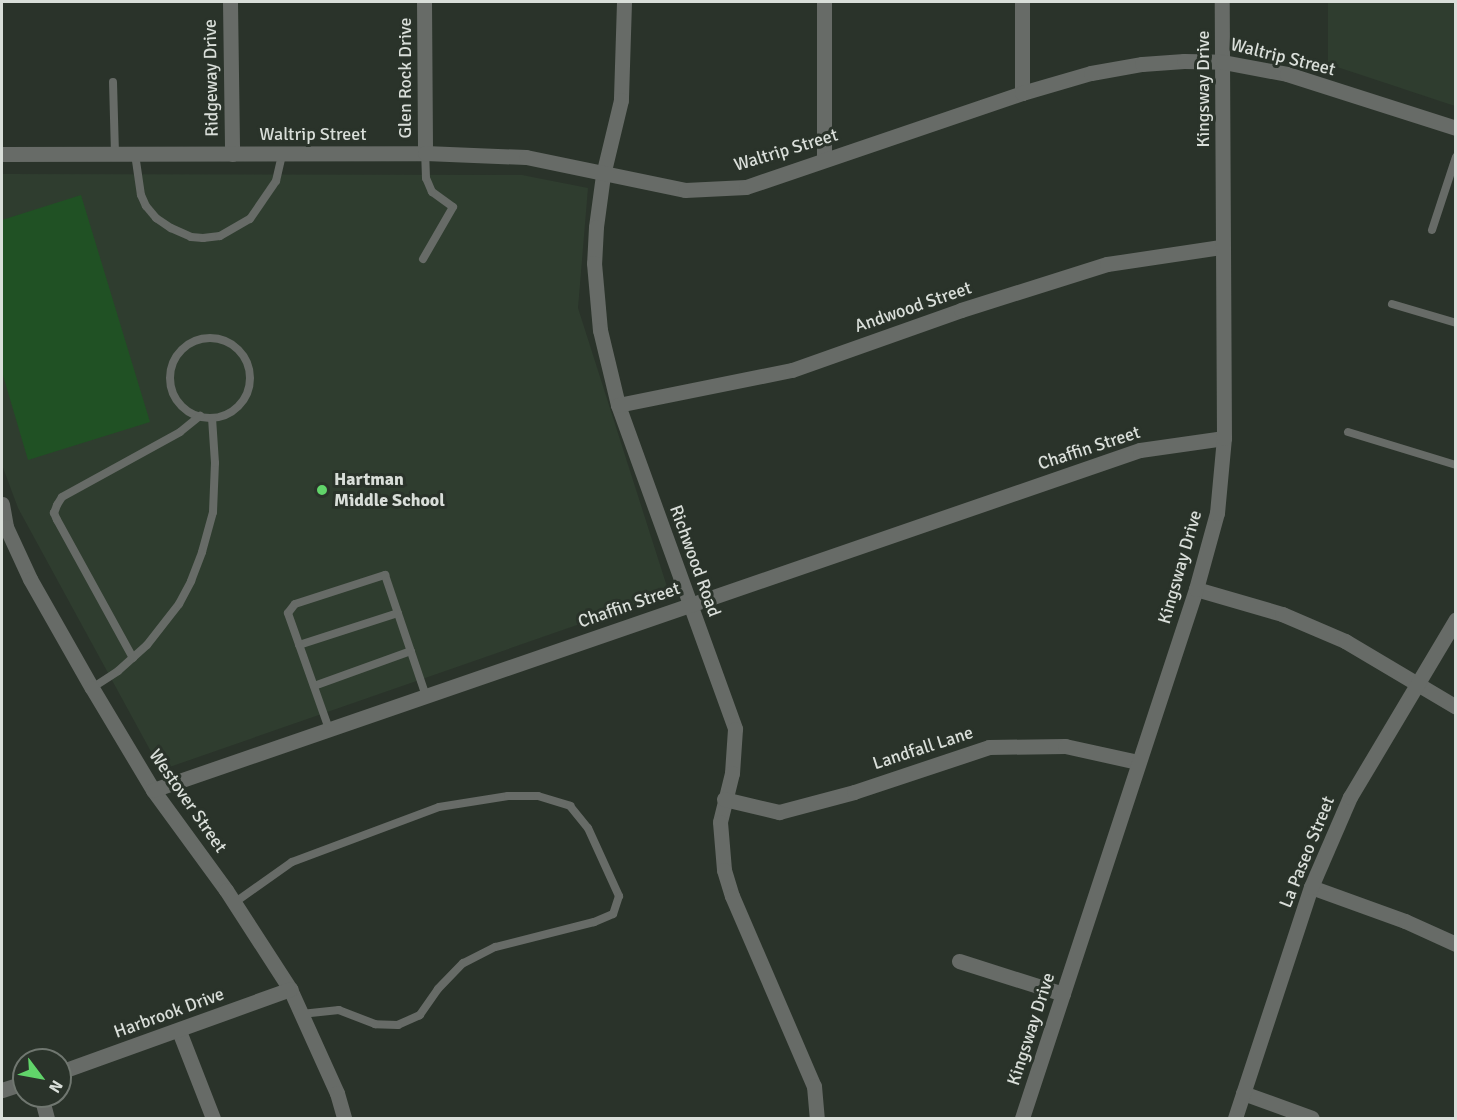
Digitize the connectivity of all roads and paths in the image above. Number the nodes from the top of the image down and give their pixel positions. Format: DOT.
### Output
graph roads {
  1 [pos="230,2"];
  2 [pos="424,2"];
  3 [pos="624,2"];
  4 [pos="824,2"];
  5 [pos="1022,2"];
  6 [pos="1222,2"];
  7 [pos="1223,62"];
  8 [pos="113,82"];
  9 [pos="1022,93"];
  10 [pos="1455,128"];
  11 [pos="425,153"];
  12 [pos="2,154"];
  13 [pos="115,154"];
  14 [pos="135,154"];
  15 [pos="232,154"];
  16 [pos="282,154"];
  17 [pos="1455,157"];
  18 [pos="824,159"];
  19 [pos="603,175"];
  20 [pos="1432,230"];
  21 [pos="1221,247"];
  22 [pos="423,259"];
  23 [pos="1392,304"];
  24 [pos="1455,324"];
  25 [pos="618,405"];
  26 [pos="200,417"];
  27 [pos="212,418"];
  28 [pos="1348,432"];
  29 [pos="1224,438"];
  30 [pos="1455,465"];
  31 [pos="2,504"];
  32 [pos="1196,588"];
  33 [pos="691,604"];
  34 [pos="398,613"];
  35 [pos="1455,619"];
  36 [pos="299,645"];
  37 [pos="411,651"];
  38 [pos="133,658"];
  39 [pos="1417,683"];
  40 [pos="314,686"];
  41 [pos="92,688"];
  42 [pos="426,696"];
  43 [pos="1455,707"];
  44 [pos="329,729"];
  45 [pos="1138,762"];
  46 [pos="153,790"];
  47 [pos="724,799"];
  48 [pos="1311,887"];
  49 [pos="234,903"];
  50 [pos="1455,944"];
  51 [pos="959,961"];
  52 [pos="290,989"];
  53 [pos="1063,994"];
  54 [pos="301,1014"];
  55 [pos="179,1031"];
  56 [pos="72,1068"];
  57 [pos="1243,1094"];
  58 [pos="213,1119"];
  59 [pos="344,1119"];
  60 [pos="817,1119"];
  61 [pos="1022,1119"];
  62 [pos="1235,1119"];
  63 [pos="1312,1119"];
  1 -- 15 [label="street, Ridgeway Drive"];
  2 -- 11 [label="street, Glen Rock Drive"];
  3 -- 19 [label="street, Richwood Road"];
  4 -- 18 [label="street"];
  5 -- 9 [label="street"];
  6 -- 7 [label="street, Kingsway Drive"];
  7 -- 9 [label="street, Waltrip Street"];
  7 -- 10 [label="street, Waltrip Street"];
  7 -- 21 [label="street, Kingsway Drive"];
  8 -- 13 [label="lane"];
  9 -- 18 [label="street, Waltrip Street"];
  11 -- 16 [label="street, Waltrip Street"];
  11 -- 19 [label="street, Waltrip Street"];
  11 -- 22 [label="lane"];
  12 -- 13 [label="street, Waltrip Street"];
  13 -- 14 [label="street, Waltrip Street"];
  14 -- 15 [label="street, Waltrip Street"];
  14 -- 16 [label="lane"];
  15 -- 16 [label="street, Waltrip Street"];
  17 -- 20 [label="lane"];
  18 -- 19 [label="street, Waltrip Street"];
  19 -- 25 [label="street, Richwood Road"];
  21 -- 25 [label="street, Andwood Street"];
  21 -- 29 [label="street, Kingsway Drive"];
  23 -- 24 [label="lane"];
  25 -- 33 [label="street, Richwood Road"];
  26 -- 27 [label="lane"];
  26 -- 27 [label="lane"];
  26 -- 38 [label="lane"];
  27 -- 38 [label="lane"];
  28 -- 30 [label="lane"];
  29 -- 32 [label="street, Kingsway Drive"];
  29 -- 33 [label="street, Chaffin Street"];
  31 -- 41 [label="street, Westover Street"];
  32 -- 39 [label="street"];
  32 -- 45 [label="street, Kingsway Drive"];
  33 -- 42 [label="street, Chaffin Street"];
  33 -- 47 [label="street, Richwood Road"];
  34 -- 36 [label="lane"];
  34 -- 36 [label="lane"];
  34 -- 37 [label="lane"];
  35 -- 39 [label="street, La Paseo Street"];
  36 -- 40 [label="lane"];
  37 -- 40 [label="lane"];
  37 -- 42 [label="lane"];
  38 -- 41 [label="lane"];
  39 -- 43 [label="street"];
  39 -- 48 [label="street, La Paseo Street"];
  40 -- 44 [label="lane"];
  41 -- 46 [label="street, Westover Street"];
  42 -- 44 [label="street, Chaffin Street"];
  44 -- 46 [label="street, Chaffin Street"];
  45 -- 47 [label="street, Landfall Lane"];
  45 -- 53 [label="street, Kingsway Drive"];
  46 -- 49 [label="street, Westover Street"];
  47 -- 60 [label="street, Richwood Road"];
  48 -- 50 [label="street"];
  48 -- 57 [label="street, La Paseo Street"];
  49 -- 52 [label="street, Westover Street"];
  49 -- 54 [label="lane"];
  51 -- 53 [label="street"];
  52 -- 54 [label="street, Westover Street"];
  52 -- 55 [label="street, Harbrook Drive"];
  53 -- 61 [label="street, Kingsway Drive"];
  54 -- 59 [label="street, Westover Street"];
  55 -- 56 [label="street, Harbrook Drive"];
  55 -- 58 [label="street"];
  57 -- 62 [label="street, La Paseo Street"];
  57 -- 63 [label="street"];
}
